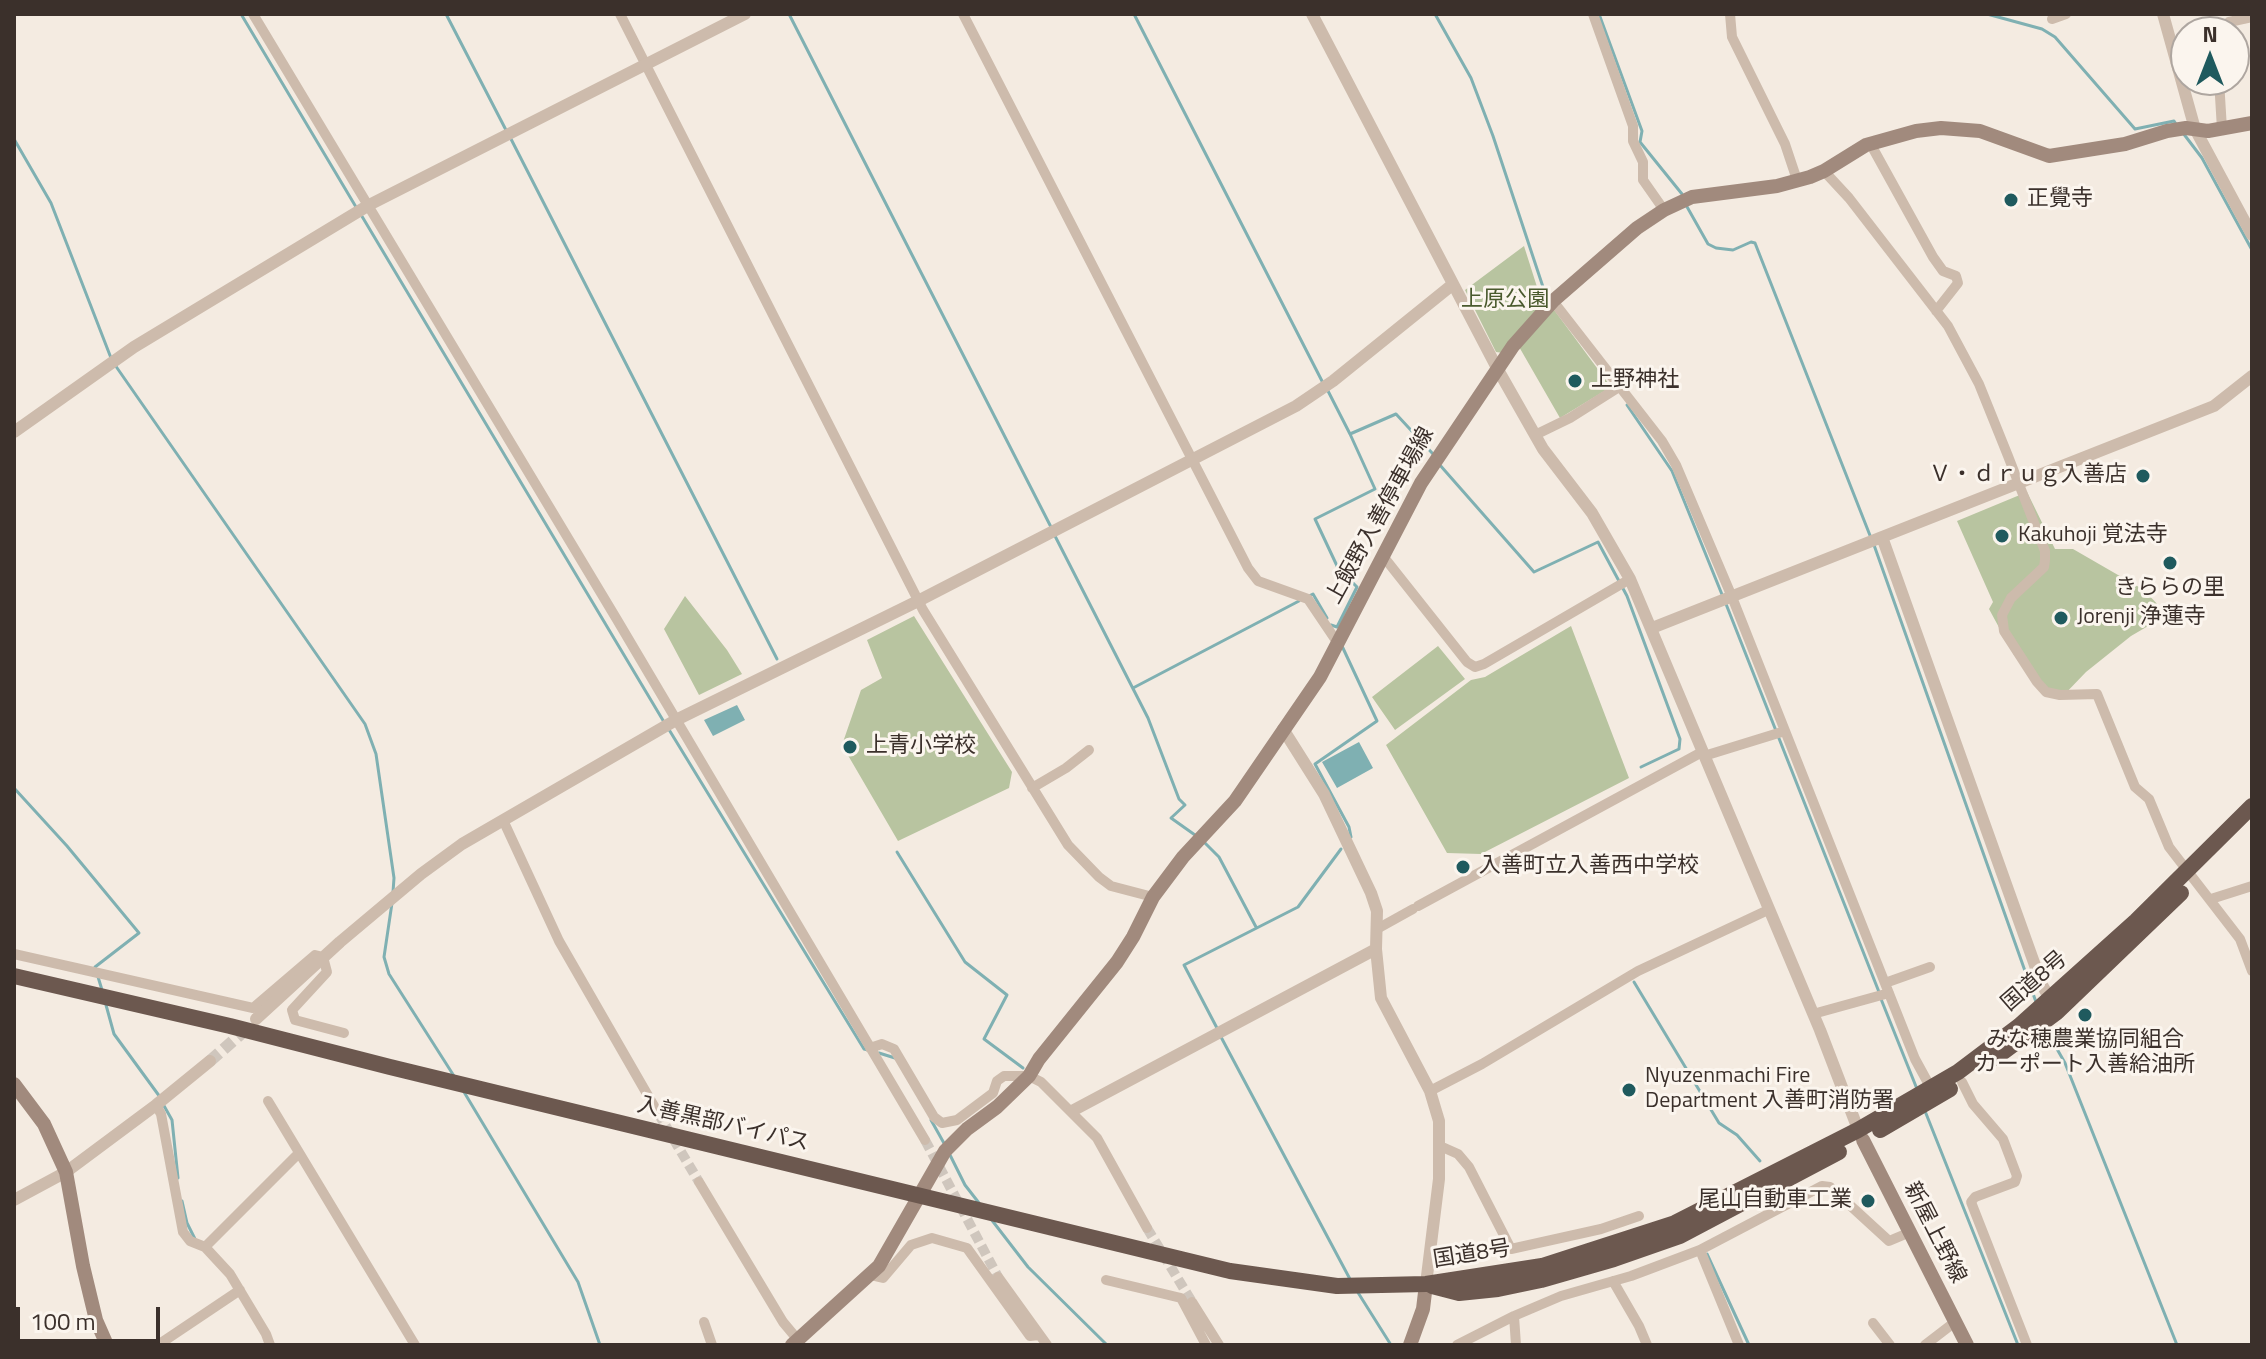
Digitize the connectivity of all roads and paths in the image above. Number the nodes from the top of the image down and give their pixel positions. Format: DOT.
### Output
graph roads {
  1 [pos="253,14"];
  2 [pos="620,14"];
  3 [pos="745,14"];
  4 [pos="963,14"];
  5 [pos="1312,14"];
  6 [pos="1593,14"];
  7 [pos="1730,14"];
  8 [pos="2066,14"];
  9 [pos="2163,14"];
  10 [pos="2052,19"];
  11 [pos="645,64"];
  12 [pos="2220,96"];
  13 [pos="2252,123"];
  14 [pos="2195,129"];
  15 [pos="2222,129"];
  16 [pos="1870,143"];
  17 [pos="1824,171"];
  18 [pos="1797,180"];
  19 [pos="369,205"];
  20 [pos="1664,210"];
  21 [pos="2252,235"];
  22 [pos="1452,285"];
  23 [pos="1553,301"];
  24 [pos="1936,311"];
  25 [pos="1497,368"];
  26 [pos="2252,376"];
  27 [pos="1619,387"];
  28 [pos="14,432"];
  29 [pos="1535,435"];
  30 [pos="1193,459"];
  31 [pos="2018,483"];
  32 [pos="1882,537"];
  33 [pos="1383,556"];
  34 [pos="1630,579"];
  35 [pos="1732,597"];
  36 [pos="918,601"];
  37 [pos="1652,628"];
  38 [pos="1337,642"];
  39 [pos="676,720"];
  40 [pos="1283,729"];
  41 [pos="1785,731"];
  42 [pos="1089,750"];
  43 [pos="1703,754"];
  44 [pos="1032,788"];
  45 [pos="2252,806"];
  46 [pos="503,820"];
  47 [pos="2252,821"];
  48 [pos="2191,876"];
  49 [pos="2252,886"];
  50 [pos="1153,897"];
  51 [pos="2211,899"];
  52 [pos="1768,910"];
  53 [pos="1377,929"];
  54 [pos="1376,949"];
  55 [pos="14,954"];
  56 [pos="323,957"];
  57 [pos="1930,967"];
  58 [pos="2252,971"];
  59 [pos="14,976"];
  60 [pos="1887,988"];
  61 [pos="2054,1006"];
  62 [pos="1813,1014"];
  63 [pos="256,1019"];
  64 [pos="344,1033"];
  65 [pos="870,1048"];
  66 [pos="210,1061"];
  67 [pos="1029,1076"];
  68 [pos="1962,1082"];
  69 [pos="14,1084"];
  70 [pos="1430,1091"];
  71 [pos="1933,1092"];
  72 [pos="268,1101"];
  73 [pos="156,1105"];
  74 [pos="1072,1111"];
  75 [pos="658,1113"];
  76 [pos="1860,1135"];
  77 [pos="925,1140"];
  78 [pos="1440,1146"];
  79 [pos="298,1154"];
  80 [pos="66,1172"];
  81 [pos="699,1182"];
  82 [pos="921,1196"];
  83 [pos="14,1200"];
  84 [pos="1639,1216"];
  85 [pos="1147,1228"];
  86 [pos="1908,1233"];
  87 [pos="205,1247"];
  88 [pos="1700,1250"];
  89 [pos="870,1275"];
  90 [pos="998,1277"];
  91 [pos="1106,1280"];
  92 [pos="1613,1281"];
  93 [pos="1426,1284"];
  94 [pos="240,1290"];
  95 [pos="1192,1302"];
  96 [pos="1514,1316"];
  97 [pos="704,1322"];
  98 [pos="1955,1322"];
  99 [pos="1873,1323"];
  100 [pos="1040,1335"];
  101 [pos="795,1342"];
  102 [pos="107,1345"];
  103 [pos="158,1345"];
  104 [pos="270,1345"];
  105 [pos="415,1345"];
  106 [pos="712,1345"];
  107 [pos="1047,1345"];
  108 [pos="1206,1345"];
  109 [pos="1219,1345"];
  110 [pos="1410,1345"];
  111 [pos="1457,1345"];
  112 [pos="1516,1345"];
  113 [pos="1647,1345"];
  114 [pos="1739,1345"];
  115 [pos="1890,1345"];
  116 [pos="1925,1345"];
  117 [pos="1967,1345"];
  118 [pos="2027,1345"];
  1 -- 19 [label="street"];
  2 -- 11 [label="street"];
  3 -- 11 [label="street"];
  4 -- 30 [label="street"];
  5 -- 22 [label="street"];
  6 -- 20 [label="street"];
  7 -- 18 [label="street"];
  8 -- 10 [label="street"];
  9 -- 14 [label="street"];
  11 -- 19 [label="street"];
  11 -- 36 [label="street"];
  12 -- 15 [label="street"];
  13 -- 15 [label="main road, 上飯野入善停車場線"];
  14 -- 15 [label="main road, 上飯野入善停車場線"];
  14 -- 16 [label="main road, 上飯野入善停車場線"];
  14 -- 21 [label="street"];
  16 -- 17 [label="main road, 上飯野入善停車場線"];
  16 -- 24 [label="street"];
  17 -- 18 [label="main road, 上飯野入善停車場線"];
  17 -- 24 [label="street"];
  18 -- 20 [label="main road, 上飯野入善停車場線"];
  19 -- 28 [label="street"];
  19 -- 39 [label="street"];
  20 -- 23 [label="main road, 上飯野入善停車場線"];
  22 -- 25 [label="street"];
  22 -- 30 [label="street"];
  23 -- 25 [label="main road, 上飯野入善停車場線"];
  23 -- 27 [label="street"];
  24 -- 31 [label="street"];
  25 -- 29 [label="street"];
  25 -- 33 [label="main road, 上飯野入善停車場線"];
  26 -- 31 [label="street"];
  27 -- 29 [label="street"];
  27 -- 35 [label="street"];
  29 -- 34 [label="street"];
  30 -- 36 [label="street"];
  30 -- 38 [label="street"];
  31 -- 32 [label="street"];
  31 -- 48 [label="street"];
  32 -- 35 [label="street"];
  32 -- 61 [label="street"];
  33 -- 34 [label="street"];
  33 -- 38 [label="main road, 上飯野入善停車場線"];
  34 -- 37 [label="street"];
  35 -- 37 [label="street"];
  35 -- 41 [label="street"];
  36 -- 39 [label="street"];
  36 -- 44 [label="street"];
  37 -- 43 [label="street"];
  38 -- 40 [label="main road, 上飯野入善停車場線"];
  39 -- 46 [label="street"];
  39 -- 65 [label="street"];
  40 -- 50 [label="main road, 上飯野入善停車場線"];
  40 -- 53 [label="street"];
  41 -- 43 [label="street"];
  41 -- 60 [label="street"];
  42 -- 44 [label="street"];
  43 -- 52 [label="street"];
  43 -- 53 [label="street"];
  44 -- 50 [label="street"];
  45 -- 48 [label="highway, 国道8号"];
  46 -- 56 [label="street"];
  46 -- 75 [label="street"];
  47 -- 48 [label="highway, 国道8号"];
  48 -- 51 [label="street"];
  48 -- 61 [label="highway, 国道8号"];
  49 -- 51 [label="street"];
  50 -- 67 [label="main road, 上飯野入善停車場線"];
  51 -- 58 [label="street"];
  52 -- 62 [label="street"];
  52 -- 70 [label="street"];
  53 -- 54 [label="street"];
  54 -- 70 [label="street"];
  54 -- 74 [label="street"];
  55 -- 56 [label="street"];
  56 -- 63 [label="street"];
  56 -- 64 [label="street"];
  57 -- 60 [label="street"];
  59 -- 82 [label="highway, 入善黒部バイパス"];
  60 -- 62 [label="street"];
  60 -- 71 [label="street"];
  61 -- 68 [label="highway, 国道8号"];
  61 -- 71 [label="highway, 国道8号"];
  62 -- 76 [label="street"];
  65 -- 67 [label="street"];
  65 -- 77 [label="street"];
  66 -- 73 [label="street"];
  67 -- 74 [label="street"];
  67 -- 82 [label="main road, 上飯野入善停車場線"];
  68 -- 71 [label="highway, 国道8号"];
  68 -- 118 [label="street"];
  69 -- 80 [label="main road"];
  70 -- 78 [label="street"];
  71 -- 76 [label="highway, 国道8号"];
  72 -- 79 [label="street"];
  73 -- 80 [label="street"];
  73 -- 87 [label="street"];
  74 -- 85 [label="street"];
  76 -- 86 [label="main road, 新屋上野線"];
  76 -- 93 [label="highway, 国道8号"];
  78 -- 84 [label="street"];
  78 -- 93 [label="street"];
  79 -- 87 [label="street"];
  79 -- 105 [label="street"];
  80 -- 83 [label="street"];
  80 -- 102 [label="main road"];
  81 -- 101 [label="street"];
  82 -- 89 [label="main road, 上飯野入善停車場線"];
  82 -- 93 [label="highway, 入善黒部バイパス"];
  86 -- 88 [label="street"];
  86 -- 98 [label="main road, 新屋上野線"];
  87 -- 94 [label="street"];
  88 -- 92 [label="street"];
  88 -- 114 [label="street"];
  89 -- 100 [label="street"];
  89 -- 101 [label="main road, 上飯野入善停車場線"];
  90 -- 100 [label="street"];
  91 -- 108 [label="street"];
  92 -- 96 [label="street"];
  92 -- 113 [label="street"];
  93 -- 110 [label="main road"];
  94 -- 103 [label="street"];
  94 -- 104 [label="street"];
  95 -- 109 [label="street"];
  96 -- 111 [label="street"];
  96 -- 112 [label="street"];
  97 -- 106 [label="street"];
  98 -- 116 [label="street"];
  98 -- 117 [label="main road, 新屋上野線"];
  99 -- 115 [label="street"];
  100 -- 107 [label="street"];
}
